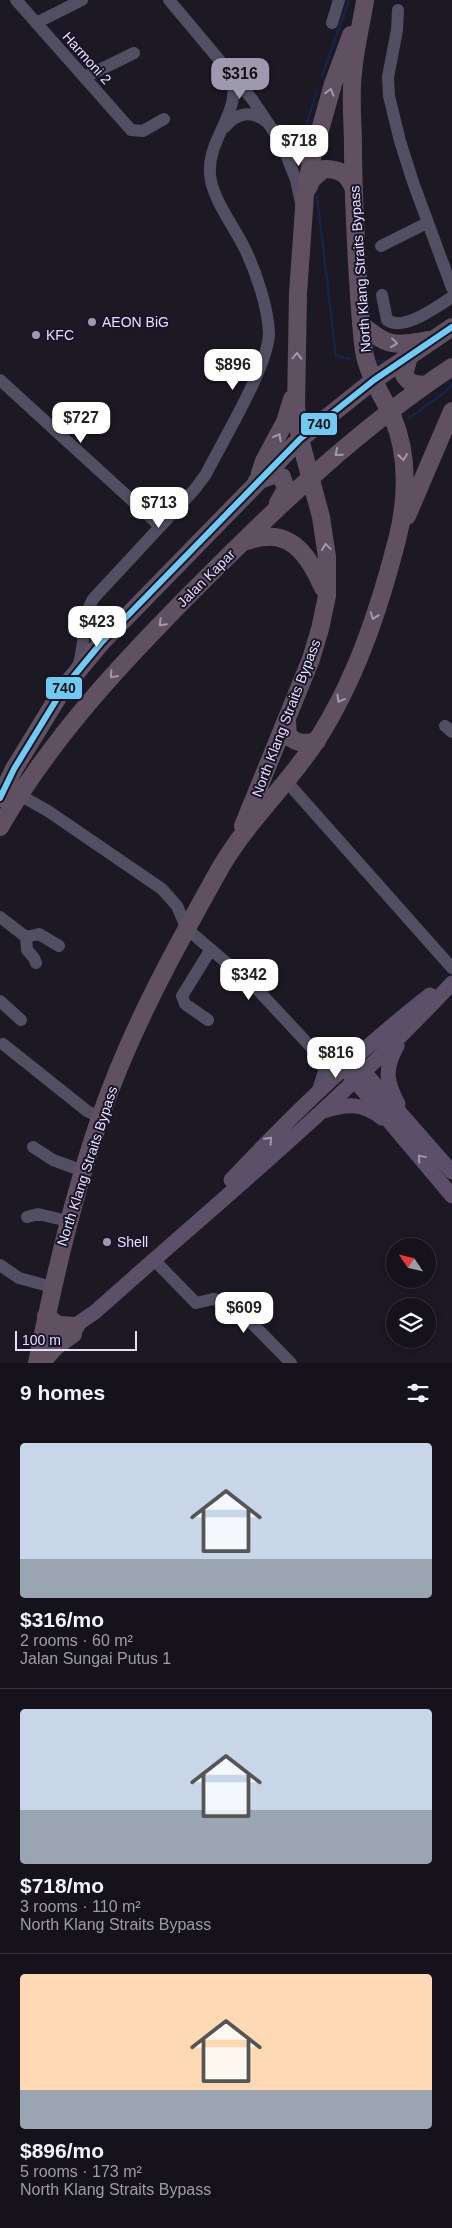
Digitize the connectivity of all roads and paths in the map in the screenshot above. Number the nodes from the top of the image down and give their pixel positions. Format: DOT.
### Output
graph roads {
  1 [pos="16,0"];
  2 [pos="82,0"];
  3 [pos="169,0"];
  4 [pos="339,0"];
  5 [pos="365,0"];
  6 [pos="398,10"];
  7 [pos="36,23"];
  8 [pos="332,23"];
  9 [pos="134,53"];
  10 [pos="228,69"];
  11 [pos="85,77"];
  12 [pos="164,119"];
  13 [pos="270,125"];
  14 [pos="219,135"];
  15 [pos="353,137"];
  16 [pos="316,143"];
  17 [pos="282,144"];
  18 [pos="353,187"];
  19 [pos="305,195"];
  20 [pos="304,217"];
  21 [pos="427,222"];
  22 [pos="381,246"];
  23 [pos="452,288"];
  24 [pos="382,295"];
  25 [pos="452,297"];
  26 [pos="361,324"];
  27 [pos="452,327"];
  28 [pos="434,340"];
  29 [pos="409,356"];
  30 [pos="452,367"];
  31 [pos="0,380"];
  32 [pos="374,380"];
  33 [pos="425,385"];
  34 [pos="296,388"];
  35 [pos="0,389"];
  36 [pos="389,411"];
  37 [pos="452,411"];
  38 [pos="300,439"];
  39 [pos="311,476"];
  40 [pos="257,481"];
  41 [pos="172,514"];
  42 [pos="270,514"];
  43 [pos="145,516"];
  44 [pos="158,528"];
  45 [pos="398,536"];
  46 [pos="242,542"];
  47 [pos="144,544"];
  48 [pos="327,596"];
  49 [pos="137,605"];
  50 [pos="85,620"];
  51 [pos="77,671"];
  52 [pos="287,721"];
  53 [pos="316,741"];
  54 [pos="287,782"];
  55 [pos="18,794"];
  56 [pos="0,798"];
  57 [pos="0,827"];
  58 [pos="234,846"];
  59 [pos="0,917"];
  60 [pos="187,928"];
  61 [pos="26,937"];
  62 [pos="59,946"];
  63 [pos="211,949"];
  64 [pos="36,963"];
  65 [pos="452,968"];
  66 [pos="452,978"];
  67 [pos="452,983"];
  68 [pos="0,1000"];
  69 [pos="21,1020"];
  70 [pos="208,1020"];
  71 [pos="411,1027"];
  72 [pos="377,1039"];
  73 [pos="3,1044"];
  74 [pos="323,1060"];
  75 [pos="349,1064"];
  76 [pos="360,1077"];
  77 [pos="317,1094"];
  78 [pos="317,1114"];
  79 [pos="100,1118"];
  80 [pos="401,1123"];
  81 [pos="33,1147"];
  82 [pos="83,1171"];
  83 [pos="452,1172"];
  84 [pos="452,1196"];
  85 [pos="27,1217"];
  86 [pos="68,1221"];
  87 [pos="158,1256"];
  88 [pos="0,1265"];
  89 [pos="52,1287"];
  90 [pos="46,1316"];
  91 [pos="75,1330"];
  92 [pos="42,1338"];
  93 [pos="39,1363"];
  94 [pos="291,1363"];
  1 -- 7 [label="street, Harmoni 2"];
  2 -- 7 [label="street"];
  3 -- 10 [label="street"];
  4 -- 8 [label="street"];
  5 -- 15 [label="highway, North Klang Straits Bypass"];
  16 -- 5 [label="highway, North Klang Straits Bypass, one-way"];
  6 -- 21 [label="street"];
  7 -- 11 [label="street, Harmoni 2"];
  9 -- 11 [label="street"];
  10 -- 13 [label="street"];
  10 -- 14 [label="street"];
  11 -- 12 [label="street, Harmoni 2"];
  13 -- 14 [label="street"];
  13 -- 17 [label="street"];
  14 -- 41 [label="street"];
  15 -- 16 [label="highway"];
  15 -- 18 [label="highway, North Klang Straits Bypass"];
  16 -- 17 [label="street"];
  16 -- 19 [label="highway, North Klang Straits Bypass"];
  17 -- 20 [label="street"];
  18 -- 19 [label="highway"];
  18 -- 26 [label="highway, North Klang Straits Bypass"];
  19 -- 20 [label="highway, North Klang Straits Bypass"];
  34 -- 20 [label="highway, North Klang Straits Bypass, one-way"];
  21 -- 22 [label="street"];
  21 -- 23 [label="street"];
  24 -- 25 [label="street"];
  26 -- 28 [label="highway, one-way"];
  26 -- 32 [label="highway, North Klang Straits Bypass"];
  27 -- 28 [label="highway"];
  28 -- 29 [label="highway"];
  29 -- 32 [label="highway"];
  29 -- 33 [label="highway"];
  30 -- 33 [label="highway, Jalan Kapar"];
  31 -- 43 [label="street"];
  32 -- 36 [label="highway, North Klang Straits Bypass"];
  32 -- 38 [label="highway"];
  33 -- 36 [label="highway, Jalan Kapar"];
  34 -- 38 [label="highway, North Klang Straits Bypass"];
  40 -- 34 [label="highway, one-way"];
  35 -- 43 [label="street"];
  36 -- 39 [label="highway, Jalan Kapar, one-way"];
  36 -- 45 [label="highway, North Klang Straits Bypass, one-way"];
  37 -- 45 [label="highway"];
  38 -- 39 [label="highway, North Klang Straits Bypass"];
  38 -- 40 [label="highway"];
  39 -- 42 [label="highway, Jalan Kapar"];
  48 -- 39 [label="highway, North Klang Straits Bypass, one-way"];
  40 -- 42 [label="highway"];
  40 -- 49 [label="highway"];
  41 -- 43 [label="street"];
  41 -- 44 [label="street"];
  42 -- 46 [label="highway, Jalan Kapar"];
  43 -- 44 [label="street"];
  43 -- 47 [label="street"];
  44 -- 47 [label="street"];
  45 -- 53 [label="highway, North Klang Straits Bypass, one-way"];
  46 -- 48 [label="highway"];
  46 -- 55 [label="highway, Jalan Kapar, one-way"];
  47 -- 50 [label="street"];
  48 -- 52 [label="highway, North Klang Straits Bypass"];
  49 -- 50 [label="street"];
  49 -- 51 [label="highway"];
  50 -- 51 [label="street"];
  51 -- 56 [label="highway"];
  52 -- 53 [label="highway"];
  52 -- 58 [label="highway, North Klang Straits Bypass"];
  53 -- 54 [label="highway, North Klang Straits Bypass"];
  54 -- 58 [label="highway, North Klang Straits Bypass"];
  54 -- 65 [label="street"];
  55 -- 57 [label="highway, Jalan Kapar"];
  55 -- 60 [label="street"];
  58 -- 60 [label="highway, North Klang Straits Bypass"];
  59 -- 61 [label="street"];
  60 -- 63 [label="street"];
  60 -- 79 [label="highway, North Klang Straits Bypass"];
  61 -- 62 [label="street"];
  61 -- 64 [label="street"];
  63 -- 70 [label="street"];
  63 -- 74 [label="street"];
  66 -- 72 [label="main road"];
  67 -- 71 [label="main road"];
  68 -- 69 [label="street"];
  71 -- 76 [label="main road"];
  71 -- 80 [label="main road"];
  72 -- 74 [label="street"];
  72 -- 75 [label="main road"];
  73 -- 79 [label="street"];
  74 -- 77 [label="street"];
  75 -- 76 [label="main road"];
  75 -- 77 [label="main road"];
  76 -- 78 [label="main road"];
  76 -- 80 [label="main road"];
  87 -- 77 [label="main road, one-way"];
  78 -- 80 [label="main road"];
  78 -- 87 [label="main road"];
  79 -- 82 [label="highway, North Klang Straits Bypass"];
  80 -- 83 [label="main road"];
  84 -- 80 [label="main road, one-way"];
  81 -- 82 [label="street"];
  82 -- 86 [label="highway, North Klang Straits Bypass"];
  85 -- 86 [label="street"];
  86 -- 89 [label="highway, North Klang Straits Bypass"];
  87 -- 91 [label="main road"];
  87 -- 94 [label="street"];
  88 -- 89 [label="street"];
  89 -- 90 [label="highway, North Klang Straits Bypass"];
  90 -- 91 [label="highway"];
  90 -- 92 [label="highway, North Klang Straits Bypass"];
  91 -- 92 [label="main road"];
  91 -- 93 [label="highway"];
  92 -- 93 [label="highway, North Klang Straits Bypass"];
}
